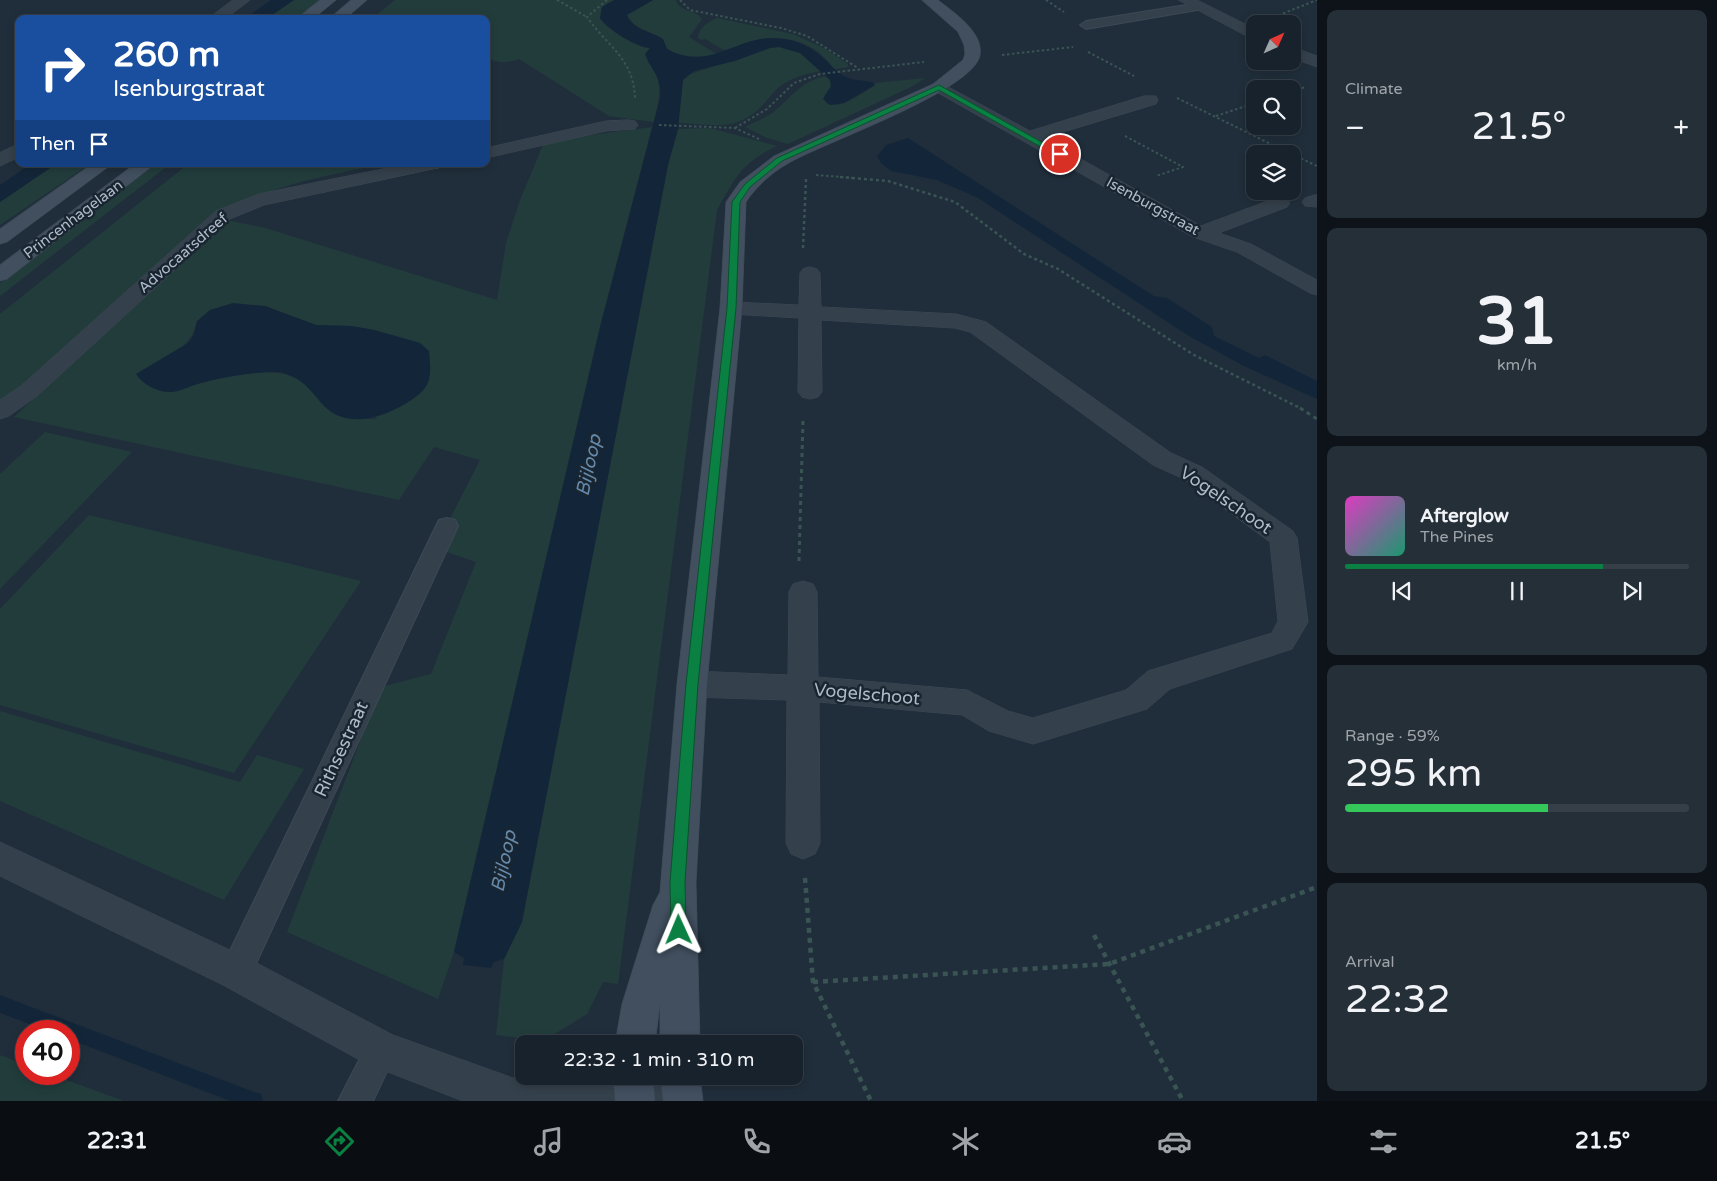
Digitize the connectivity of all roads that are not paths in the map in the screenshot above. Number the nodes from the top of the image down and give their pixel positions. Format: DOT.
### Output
graph roads {
  1 [pos="243,0"];
  2 [pos="329,0"];
  3 [pos="360,0"];
  4 [pos="929,0"];
  5 [pos="1186,0"];
  6 [pos="1200,7"];
  7 [pos="221,15"];
  8 [pos="308,15"];
  9 [pos="341,15"];
  10 [pos="1086,25"];
  11 [pos="1246,31"];
  12 [pos="1301,56"];
  13 [pos="1317,62"];
  14 [pos="939,87"];
  15 [pos="1150,100"];
  16 [pos="629,125"];
  17 [pos="1029,137"];
  18 [pos="15,152"];
  19 [pos="490,152"];
  20 [pos="0,161"];
  21 [pos="99,167"];
  22 [pos="142,167"];
  23 [pos="418,167"];
  24 [pos="1280,203"];
  25 [pos="1200,233"];
  26 [pos="0,238"];
  27 [pos="810,273"];
  28 [pos="0,275"];
  29 [pos="1317,289"];
  30 [pos="731,308"];
  31 [pos="810,313"];
  32 [pos="810,392"];
  33 [pos="0,411"];
  34 [pos="447,526"];
  35 [pos="803,592"];
  36 [pos="692,684"];
  37 [pos="803,688"];
  38 [pos="803,843"];
  39 [pos="0,858"];
  40 [pos="678,882"];
  41 [pos="236,972"];
  42 [pos="637,1035"];
  43 [pos="680,1035"];
  44 [pos="381,1050"];
  45 [pos="681,1088"];
  46 [pos="634,1090"];
  47 [pos="355,1101"];
  1 -- 7 [label="street"];
  2 -- 8 [label="street"];
  3 -- 9 [label="street"];
  4 -- 14 [label="street"];
  5 -- 6 [label="street"];
  6 -- 10 [label="lane"];
  6 -- 11 [label="street"];
  12 -- 13 [label="street"];
  14 -- 17 [label="street, Isenburgstraat"];
  14 -- 30 [label="street"];
  15 -- 17 [label="street"];
  16 -- 19 [label="street"];
  17 -- 25 [label="street, Isenburgstraat"];
  18 -- 20 [label="street"];
  21 -- 26 [label="street, Princenhagelaan"];
  22 -- 28 [label="street, Princenhagelaan"];
  23 -- 33 [label="street, Advocaatsdreef"];
  24 -- 25 [label="street"];
  25 -- 29 [label="street, Isenburgstraat"];
  27 -- 31 [label="street"];
  30 -- 31 [label="street, Vogelschoot"];
  30 -- 36 [label="street"];
  31 -- 32 [label="street"];
  31 -- 37 [label="street, Vogelschoot"];
  34 -- 41 [label="lane, Rithsestraat"];
  35 -- 37 [label="street"];
  36 -- 37 [label="street, Vogelschoot"];
  36 -- 40 [label="street"];
  37 -- 38 [label="street"];
  39 -- 41 [label="street"];
  40 -- 42 [label="street"];
  40 -- 43 [label="street"];
  41 -- 44 [label="street"];
  44 -- 46 [label="street"];
  44 -- 47 [label="lane"];
  45 -- 46 [label="street"];
}
